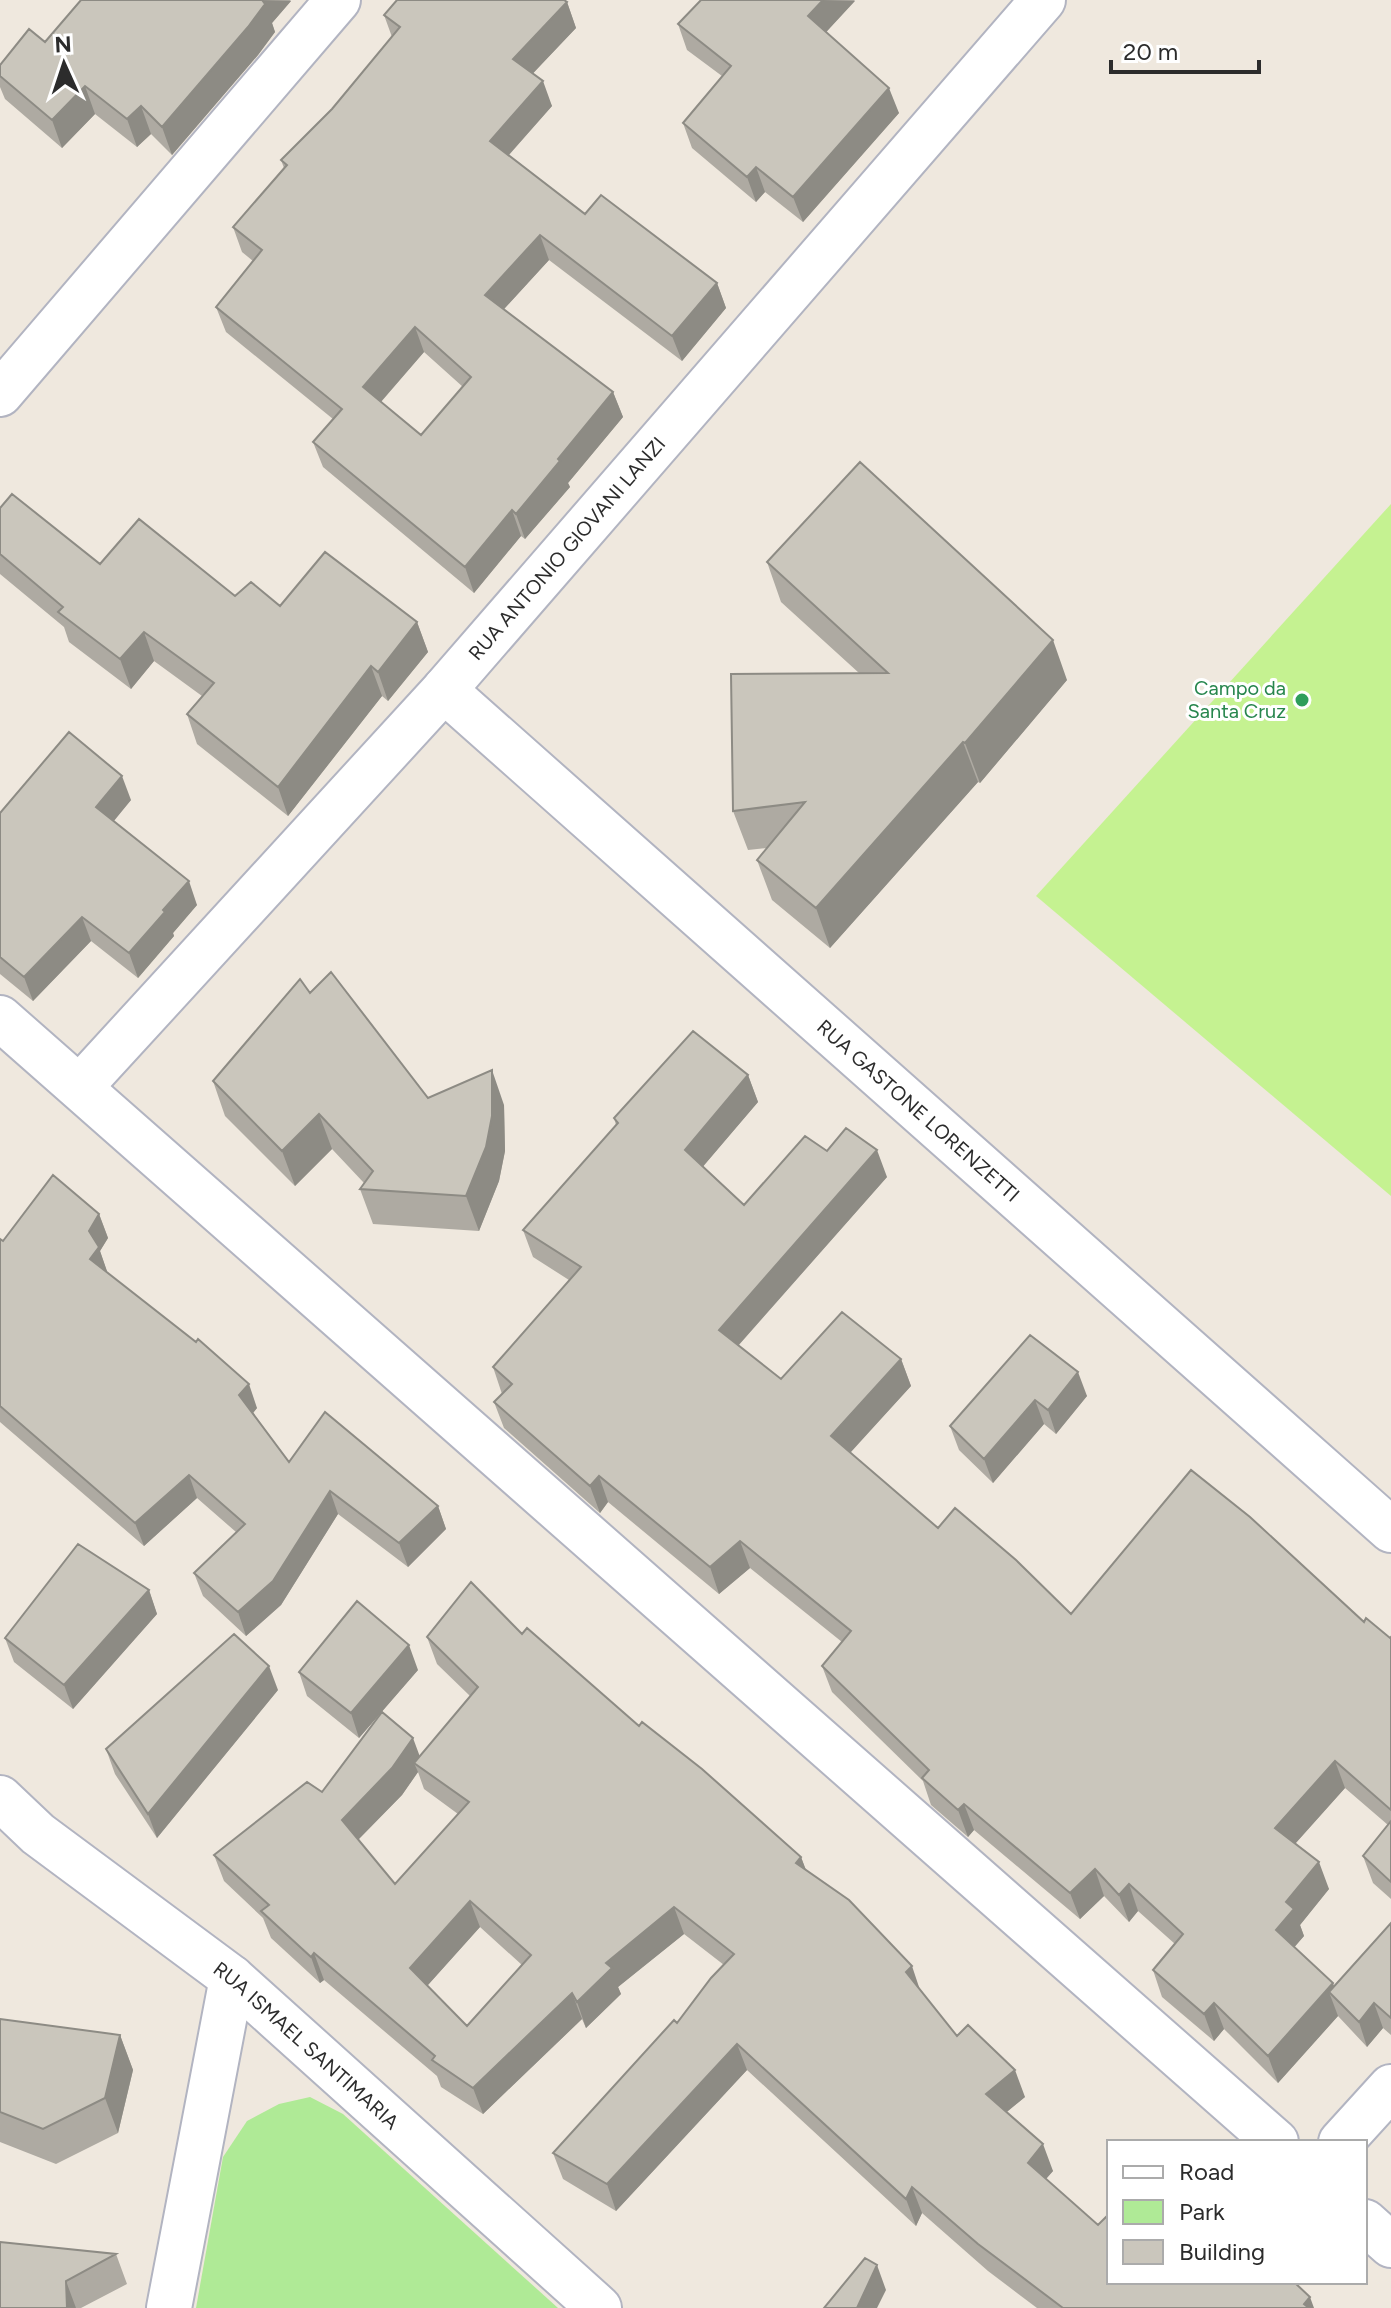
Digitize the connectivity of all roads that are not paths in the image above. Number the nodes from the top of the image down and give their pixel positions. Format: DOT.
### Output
graph roads {
  1 [pos="338,0"];
  2 [pos="1043,0"];
  3 [pos="0,394"];
  4 [pos="444,690"];
  5 [pos="0,1018"];
  6 [pos="80,1087"];
  7 [pos="1391,1530"];
  8 [pos="0,1798"];
  9 [pos="232,1978"];
  10 [pos="1391,2087"];
  11 [pos="1274,2140"];
  12 [pos="1343,2140"];
  13 [pos="1367,2224"];
  14 [pos="1391,2245"];
  15 [pos="169,2308"];
  16 [pos="599,2308"];
  1 -- 3 [label="street"];
  2 -- 4 [label="street, RUA ANTONIO GIOVANI LANZI"];
  4 -- 6 [label="street, RUA ANTONIO GIOVANI LANZI"];
  4 -- 7 [label="street, RUA GASTONE LORENZETTI"];
  5 -- 6 [label="street"];
  6 -- 11 [label="street"];
  8 -- 9 [label="street, RUA ISMAEL SANTIMARIA"];
  9 -- 15 [label="street"];
  9 -- 16 [label="street, RUA ISMAEL SANTIMARIA"];
  10 -- 12 [label="street"];
  13 -- 14 [label="street"];
}
